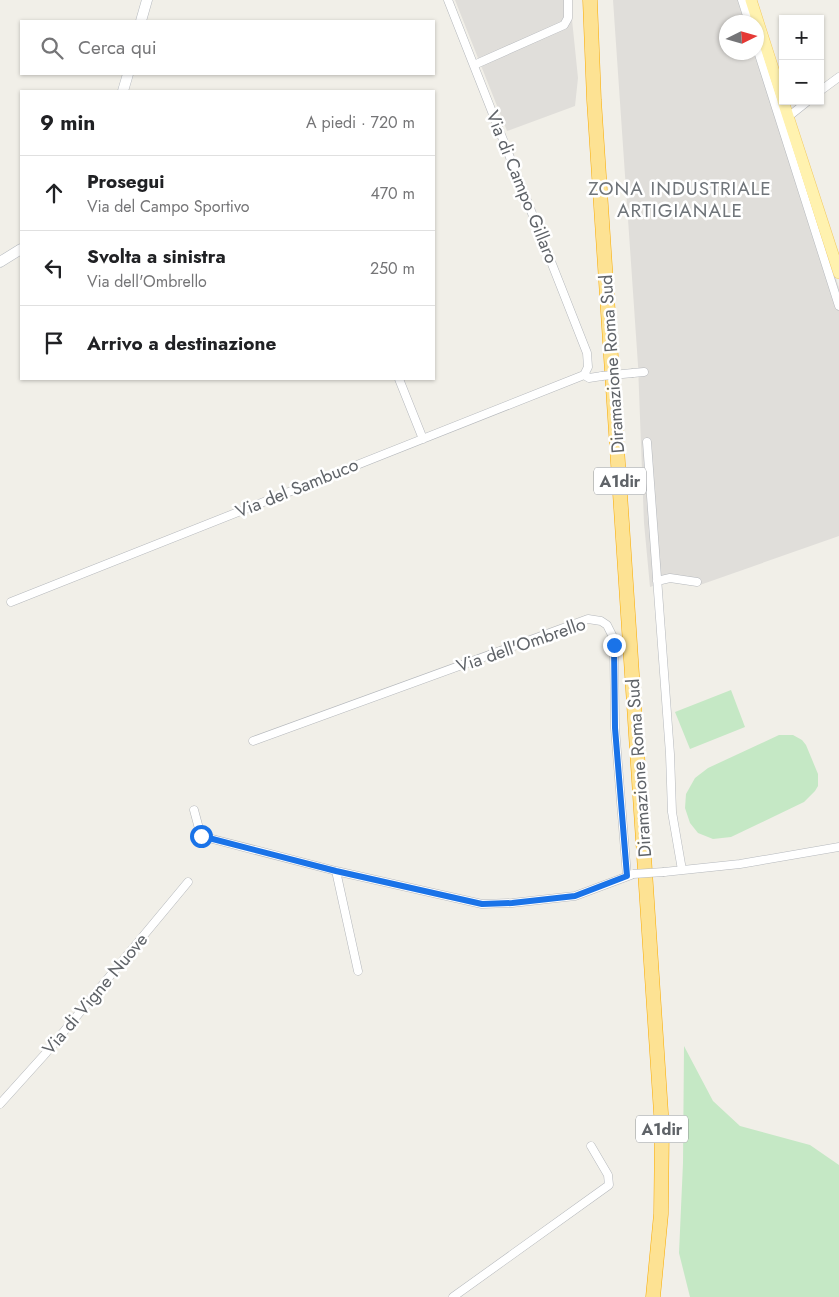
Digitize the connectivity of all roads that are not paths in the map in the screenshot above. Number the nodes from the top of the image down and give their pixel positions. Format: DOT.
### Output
graph roads {
  1 [pos="147,0"];
  2 [pos="448,0"];
  3 [pos="568,0"];
  4 [pos="590,0"];
  5 [pos="600,0"];
  6 [pos="742,0"];
  7 [pos="751,0"];
  8 [pos="747,15"];
  9 [pos="141,20"];
  10 [pos="761,60"];
  11 [pos="474,65"];
  12 [pos="128,75"];
  13 [pos="839,76"];
  14 [pos="779,88"];
  15 [pos="824,88"];
  16 [pos="123,90"];
  17 [pos="784,105"];
  18 [pos="803,105"];
  19 [pos="788,117"];
  20 [pos="20,249"];
  21 [pos="0,262"];
  22 [pos="839,273"];
  23 [pos="839,306"];
  24 [pos="644,372"];
  25 [pos="584,375"];
  26 [pos="399,380"];
  27 [pos="423,439"];
  28 [pos="647,442"];
  29 [pos="657,581"];
  30 [pos="697,582"];
  31 [pos="11,602"];
  32 [pos="253,740"];
  33 [pos="194,810"];
  34 [pos="839,847"];
  35 [pos="682,870"];
  36 [pos="336,871"];
  37 [pos="630,875"];
  38 [pos="188,882"];
  39 [pos="358,971"];
  40 [pos="0,1104"];
  41 [pos="591,1146"];
  42 [pos="452,1297"];
  43 [pos="653,1297"];
  44 [pos="660,1297"];
  1 -- 9 [label="street"];
  2 -- 11 [label="street, Via di Campo Gillaro"];
  3 -- 11 [label="street"];
  4 -- 43 [label="highway, Diramazione Roma Sud / A1dir"];
  5 -- 44 [label="highway, Diramazione Roma Sud / A1dir"];
  6 -- 8 [label="street"];
  7 -- 14 [label="main road"];
  10 -- 23 [label="street"];
  11 -- 25 [label="street, Via di Campo Gillaro"];
  12 -- 16 [label="street"];
  13 -- 15 [label="street"];
  17 -- 19 [label="main road"];
  18 -- 19 [label="street"];
  19 -- 22 [label="main road"];
  20 -- 21 [label="street"];
  24 -- 25 [label="street, bridge"];
  25 -- 27 [label="street, Via del Sambuco"];
  26 -- 27 [label="street"];
  27 -- 31 [label="street, Via del Sambuco"];
  28 -- 29 [label="street"];
  29 -- 30 [label="street"];
  29 -- 35 [label="street"];
  32 -- 37 [label="street, Via dell'Ombrello"];
  33 -- 36 [label="street"];
  34 -- 35 [label="street"];
  35 -- 37 [label="street, bridge"];
  36 -- 37 [label="street"];
  36 -- 39 [label="street"];
  38 -- 40 [label="street, Via di Vigne Nuove"];
  41 -- 42 [label="street"];
}
